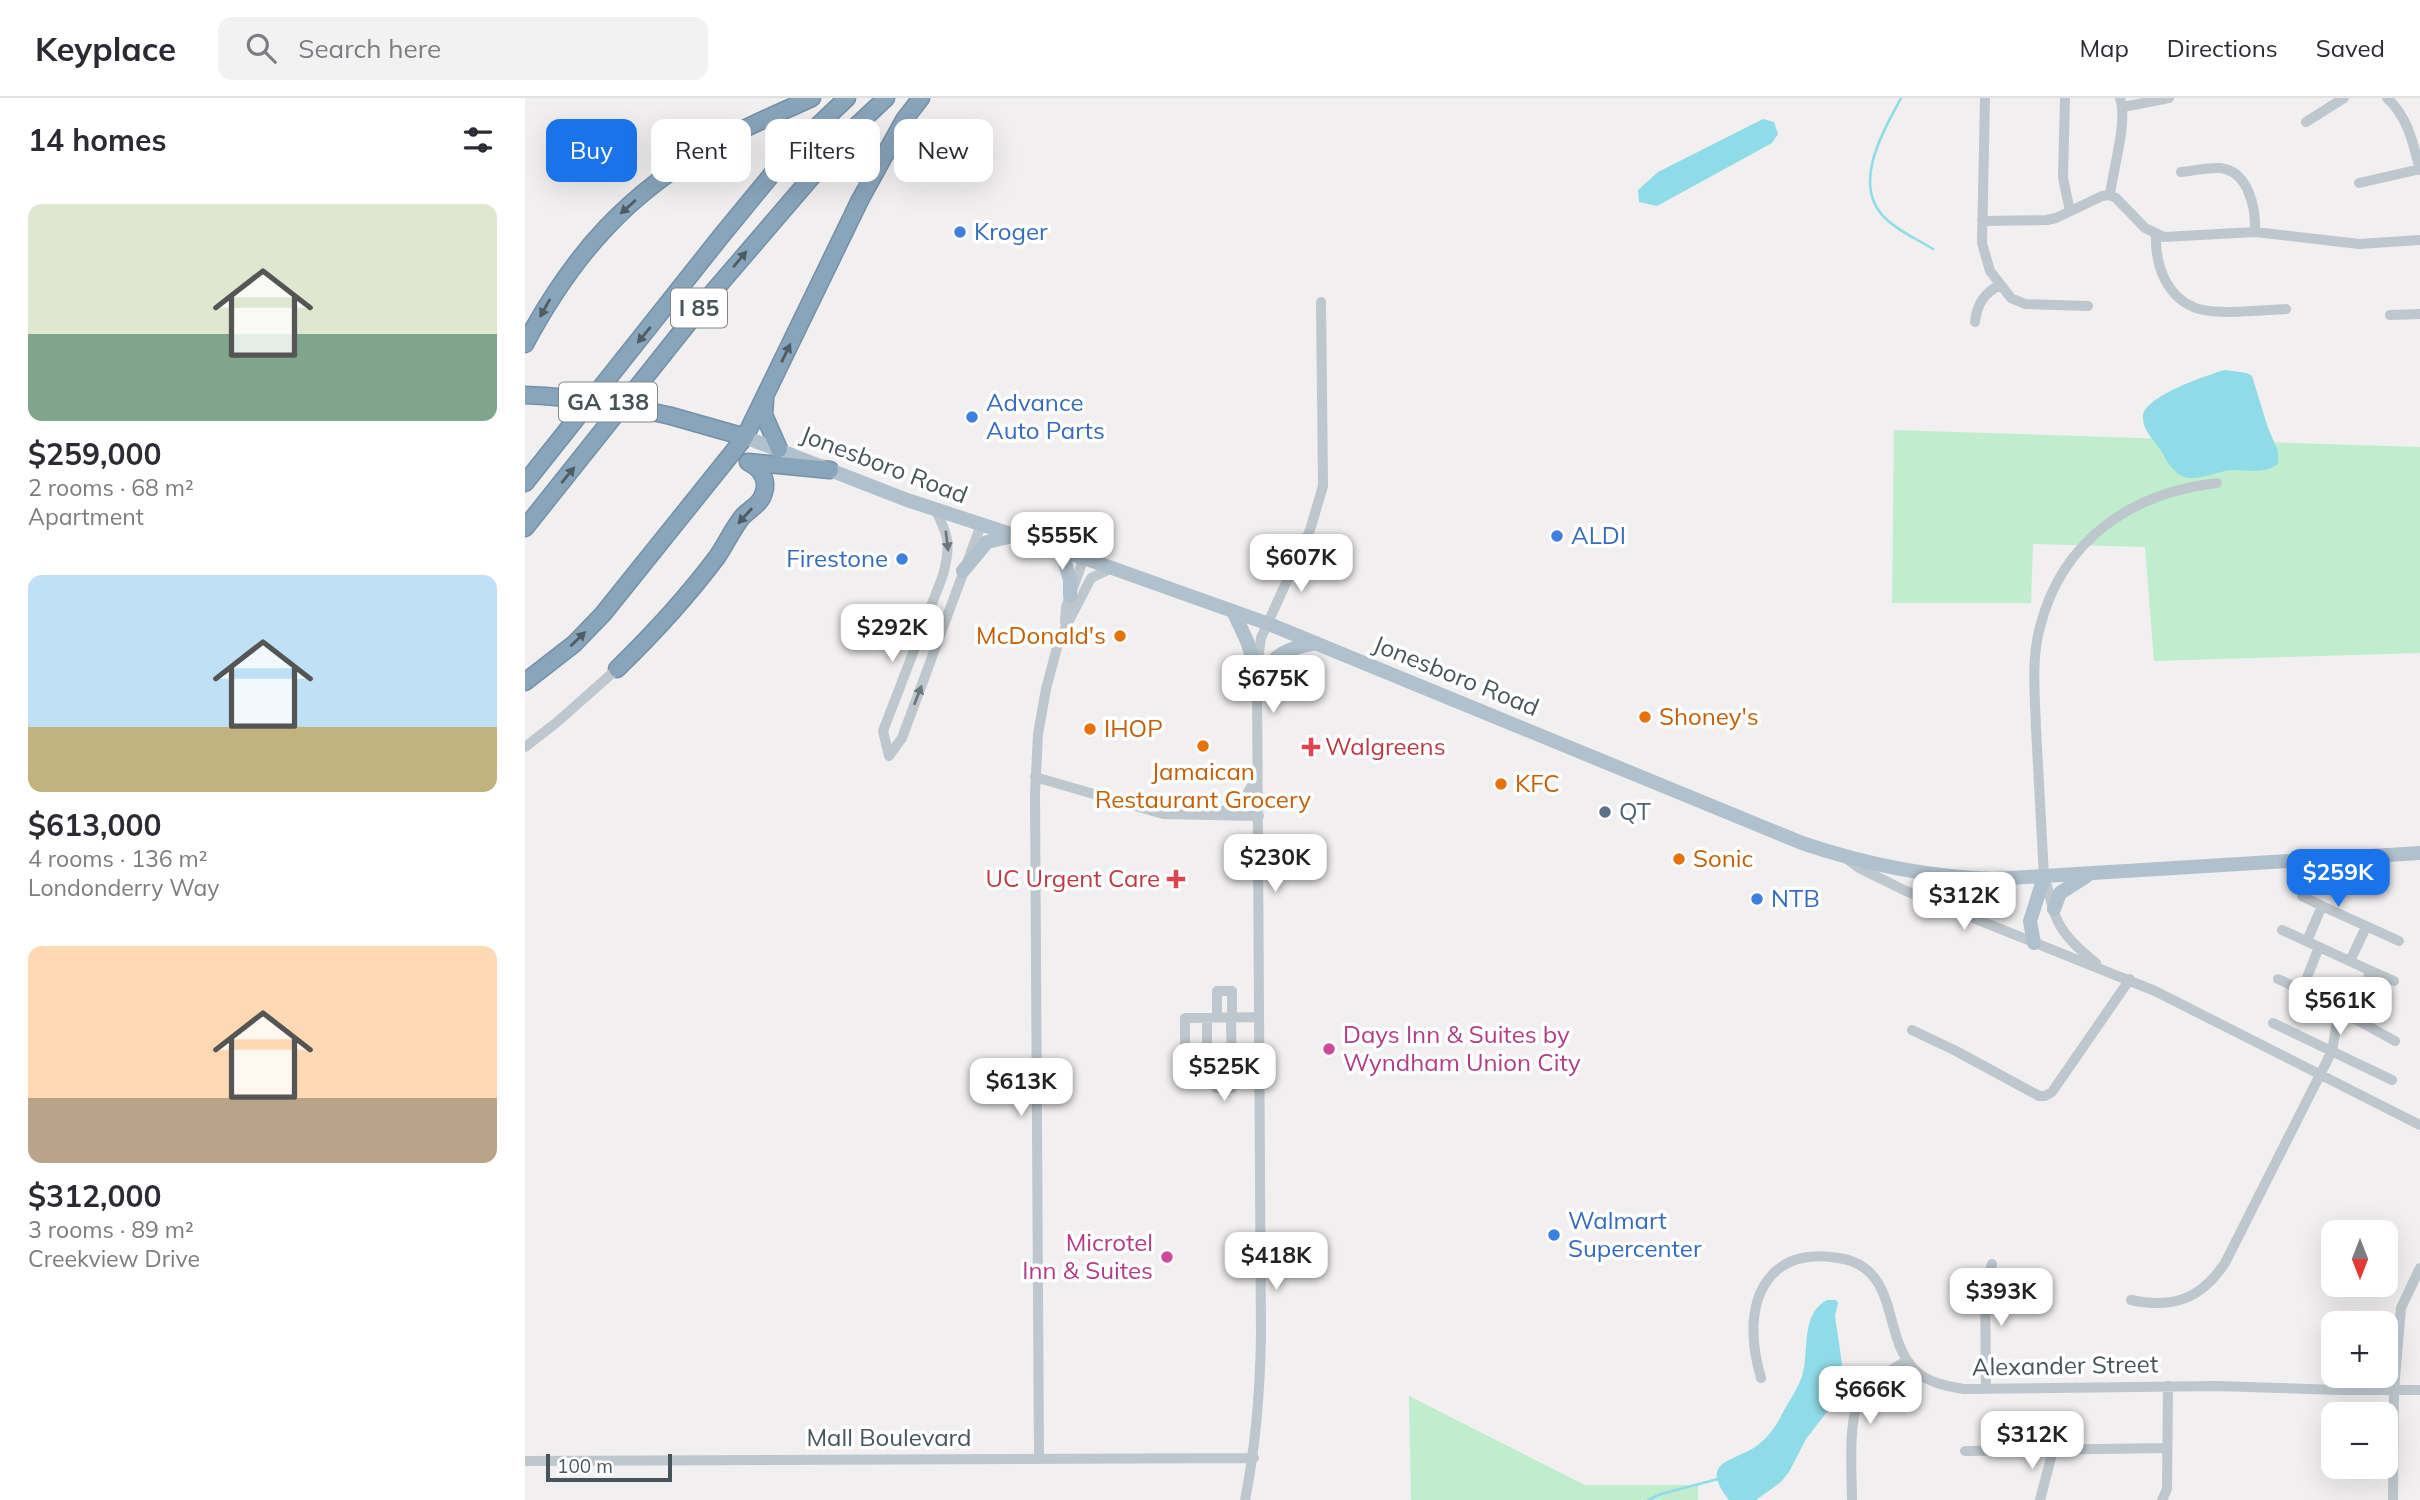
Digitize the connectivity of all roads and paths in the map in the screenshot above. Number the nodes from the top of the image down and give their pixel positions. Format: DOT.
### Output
graph roads {
  1 [pos="811,98"];
  2 [pos="847,98"];
  3 [pos="886,98"];
  4 [pos="921,98"];
  5 [pos="1985,98"];
  6 [pos="2065,98"];
  7 [pos="2169,98"];
  8 [pos="2344,98"];
  9 [pos="2387,98"];
  10 [pos="2122,102"];
  11 [pos="2306,122"];
  12 [pos="2420,170"];
  13 [pos="2181,172"];
  14 [pos="2359,183"];
  15 [pos="2110,195"];
  16 [pos="2070,211"];
  17 [pos="1982,221"];
  18 [pos="2255,232"];
  19 [pos="2156,234"];
  20 [pos="2420,240"];
  21 [pos="2000,285"];
  22 [pos="1321,302"];
  23 [pos="2088,306"];
  24 [pos="2286,309"];
  25 [pos="2420,314"];
  26 [pos="2390,315"];
  27 [pos="1975,322"];
  28 [pos="525,344"];
  29 [pos="525,395"];
  30 [pos="765,396"];
  31 [pos="745,437"];
  32 [pos="779,449"];
  33 [pos="748,462"];
  34 [pos="719,469"];
  35 [pos="829,470"];
  36 [pos="2217,483"];
  37 [pos="525,484"];
  38 [pos="935,509"];
  39 [pos="981,525"];
  40 [pos="525,528"];
  41 [pos="1014,536"];
  42 [pos="1062,552"];
  43 [pos="1084,558"];
  44 [pos="1112,568"];
  45 [pos="963,571"];
  46 [pos="1070,596"];
  47 [pos="1233,611"];
  48 [pos="1269,624"];
  49 [pos="1065,626"];
  50 [pos="1316,643"];
  51 [pos="617,669"];
  52 [pos="1257,673"];
  53 [pos="525,682"];
  54 [pos="1257,690"];
  55 [pos="525,747"];
  56 [pos="1258,774"];
  57 [pos="1035,778"];
  58 [pos="1202,816"];
  59 [pos="1259,816"];
  60 [pos="2420,853"];
  61 [pos="1844,857"];
  62 [pos="2089,874"];
  63 [pos="2044,877"];
  64 [pos="2302,895"];
  65 [pos="2322,906"];
  66 [pos="2054,909"];
  67 [pos="2366,926"];
  68 [pos="2282,930"];
  69 [pos="2307,941"];
  70 [pos="2399,942"];
  71 [pos="2034,943"];
  72 [pos="2319,947"];
  73 [pos="2350,961"];
  74 [pos="2103,969"];
  75 [pos="2369,970"];
  76 [pos="2130,979"];
  77 [pos="2278,979"];
  78 [pos="2394,981"];
  79 [pos="2302,989"];
  80 [pos="2339,1010"];
  81 [pos="1259,1017"];
  82 [pos="1212,1018"];
  83 [pos="1231,1018"];
  84 [pos="2273,1023"];
  85 [pos="2364,1023"];
  86 [pos="1912,1030"];
  87 [pos="2395,1041"];
  88 [pos="2332,1051"];
  89 [pos="1260,1060"];
  90 [pos="1212,1061"];
  91 [pos="1231,1061"];
  92 [pos="2321,1074"];
  93 [pos="2392,1080"];
  94 [pos="2420,1125"];
  95 [pos="1992,1264"];
  96 [pos="2420,1268"];
  97 [pos="2131,1300"];
  98 [pos="1906,1361"];
  99 [pos="1761,1378"];
  100 [pos="2168,1386"];
  101 [pos="1986,1389"];
  102 [pos="2394,1390"];
  103 [pos="2420,1390"];
  104 [pos="2167,1448"];
  105 [pos="2053,1450"];
  106 [pos="1965,1451"];
  107 [pos="1254,1458"];
  108 [pos="1039,1459"];
  109 [pos="525,1461"];
  110 [pos="1245,1500"];
  111 [pos="1852,1500"];
  112 [pos="2040,1500"];
  113 [pos="2162,1500"];
  114 [pos="2393,1500"];
  1 -- 28 [label="highway, one-way"];
  2 -- 37 [label="highway, I 85, one-way"];
  40 -- 3 [label="highway, I 85, one-way"];
  30 -- 4 [label="highway, one-way"];
  5 -- 17 [label="street"];
  6 -- 16 [label="street"];
  7 -- 10 [label="street"];
  8 -- 11 [label="street"];
  9 -- 12 [label="street"];
  10 -- 15 [label="street"];
  12 -- 14 [label="street"];
  13 -- 18 [label="street"];
  15 -- 16 [label="street"];
  15 -- 19 [label="street"];
  16 -- 17 [label="street"];
  17 -- 21 [label="street"];
  18 -- 19 [label="street"];
  18 -- 20 [label="street"];
  19 -- 24 [label="street"];
  21 -- 23 [label="street"];
  21 -- 27 [label="street"];
  22 -- 48 [label="street"];
  25 -- 26 [label="street"];
  29 -- 31 [label="highway, Jonesboro Road / GA 138, bridge"];
  30 -- 31 [label="highway"];
  30 -- 32 [label="highway"];
  31 -- 32 [label="main road, Jonesboro Road / GA 138"];
  31 -- 34 [label="highway"];
  32 -- 35 [label="main road, Jonesboro Road / GA 138"];
  33 -- 34 [label="highway"];
  33 -- 35 [label="highway"];
  33 -- 51 [label="highway, one-way"];
  53 -- 34 [label="highway, one-way"];
  35 -- 38 [label="main road, Jonesboro Road / GA 138"];
  36 -- 63 [label="street"];
  38 -- 39 [label="main road, Jonesboro Road / GA 138"];
  38 -- 45 [label="street, one-way"];
  39 -- 41 [label="main road, Jonesboro Road / GA 138"];
  39 -- 45 [label="street"];
  41 -- 42 [label="main road, Jonesboro Road / GA 138"];
  41 -- 45 [label="main road"];
  42 -- 43 [label="main road, Jonesboro Road / GA 138"];
  42 -- 46 [label="main road"];
  43 -- 44 [label="main road, Jonesboro Road / GA 138"];
  43 -- 46 [label="street"];
  44 -- 47 [label="main road, Jonesboro Road / GA 138"];
  44 -- 49 [label="street"];
  46 -- 49 [label="street"];
  47 -- 48 [label="main road, Jonesboro Road / GA 138"];
  47 -- 52 [label="main road"];
  48 -- 50 [label="main road, Jonesboro Road / GA 138"];
  48 -- 52 [label="street"];
  49 -- 57 [label="street"];
  50 -- 54 [label="main road"];
  50 -- 61 [label="main road, Jonesboro Road / GA 138"];
  51 -- 55 [label="street"];
  52 -- 54 [label="street"];
  54 -- 56 [label="street"];
  56 -- 58 [label="street"];
  56 -- 59 [label="street"];
  57 -- 58 [label="street"];
  57 -- 108 [label="street"];
  58 -- 59 [label="street"];
  59 -- 81 [label="street"];
  60 -- 62 [label="main road, GA 138"];
  61 -- 63 [label="main road, Jonesboro Road / GA 138"];
  61 -- 71 [label="street, Jonesboro Road"];
  62 -- 63 [label="main road, GA 138"];
  62 -- 66 [label="main road"];
  63 -- 66 [label="street, Jonesboro Road"];
  63 -- 71 [label="main road"];
  64 -- 65 [label="street"];
  65 -- 67 [label="street"];
  65 -- 69 [label="street"];
  66 -- 74 [label="street, Jonesboro Road"];
  67 -- 70 [label="street"];
  67 -- 73 [label="street"];
  68 -- 69 [label="street"];
  69 -- 72 [label="street"];
  71 -- 74 [label="street, Jonesboro Road"];
  72 -- 73 [label="street"];
  72 -- 79 [label="street"];
  73 -- 75 [label="street"];
  74 -- 76 [label="street, Jonesboro Road"];
  75 -- 78 [label="street"];
  75 -- 85 [label="street"];
  76 -- 86 [label="street"];
  76 -- 92 [label="street, Jonesboro Road"];
  77 -- 79 [label="street"];
  79 -- 80 [label="street"];
  80 -- 85 [label="street"];
  80 -- 88 [label="street"];
  81 -- 83 [label="street"];
  81 -- 89 [label="street"];
  82 -- 83 [label="street"];
  82 -- 83 [label="street"];
  82 -- 90 [label="street"];
  82 -- 90 [label="street"];
  83 -- 91 [label="street"];
  84 -- 88 [label="street"];
  85 -- 87 [label="street"];
  88 -- 92 [label="street"];
  88 -- 93 [label="street"];
  89 -- 91 [label="street"];
  89 -- 107 [label="street"];
  90 -- 91 [label="street"];
  90 -- 91 [label="street"];
  92 -- 94 [label="street, Jonesboro Road"];
  92 -- 97 [label="street"];
  95 -- 101 [label="street"];
  96 -- 102 [label="street"];
  98 -- 99 [label="street"];
  98 -- 101 [label="street, Alexander Street"];
  98 -- 111 [label="street"];
  100 -- 101 [label="street, Alexander Street"];
  100 -- 102 [label="street, Alexander Street"];
  100 -- 104 [label="street"];
  102 -- 103 [label="street, Alexander Street"];
  102 -- 114 [label="street"];
  104 -- 105 [label="street"];
  104 -- 113 [label="street"];
  105 -- 106 [label="street"];
  105 -- 112 [label="street"];
  107 -- 108 [label="street, Mall Boulevard"];
  107 -- 110 [label="street"];
  108 -- 109 [label="street, Mall Boulevard"];
}
